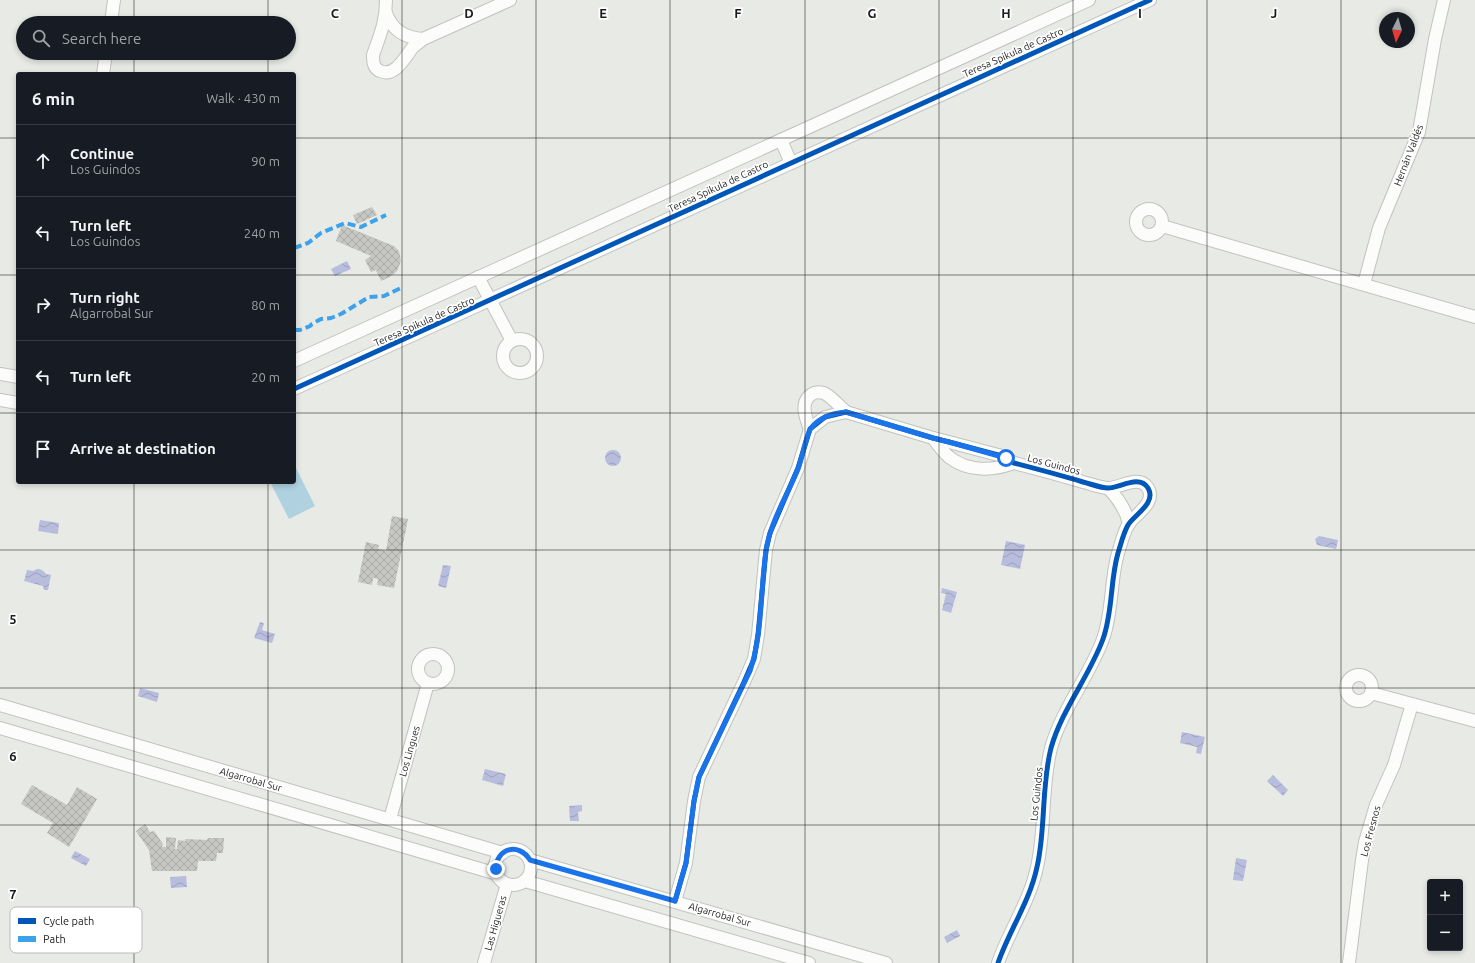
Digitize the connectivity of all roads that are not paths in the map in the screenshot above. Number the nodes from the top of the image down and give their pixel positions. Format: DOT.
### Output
graph roads {
  1 [pos="114,0"];
  2 [pos="386,0"];
  3 [pos="510,0"];
  4 [pos="1089,0"];
  5 [pos="1150,0"];
  6 [pos="1444,0"];
  7 [pos="386,13"];
  8 [pos="112,16"];
  9 [pos="423,39"];
  10 [pos="105,60"];
  11 [pos="103,72"];
  12 [pos="781,140"];
  13 [pos="791,163"];
  14 [pos="1162,226"];
  15 [pos="478,277"];
  16 [pos="1364,284"];
  17 [pos="490,301"];
  18 [pos="1475,317"];
  19 [pos="512,341"];
  20 [pos="296,360"];
  21 [pos="0,374"];
  22 [pos="16,378"];
  23 [pos="296,389"];
  24 [pos="0,400"];
  25 [pos="16,403"];
  26 [pos="846,412"];
  27 [pos="810,429"];
  28 [pos="933,438"];
  29 [pos="1014,463"];
  30 [pos="1108,488"];
  31 [pos="1129,524"];
  32 [pos="428,683"];
  33 [pos="1371,693"];
  34 [pos="1412,704"];
  35 [pos="0,705"];
  36 [pos="1475,721"];
  37 [pos="0,728"];
  38 [pos="390,819"];
  39 [pos="503,853"];
  40 [pos="530,860"];
  41 [pos="497,874"];
  42 [pos="525,881"];
  43 [pos="507,884"];
  44 [pos="675,901"];
  45 [pos="484,963"];
  46 [pos="809,963"];
  47 [pos="886,963"];
  48 [pos="998,963"];
  49 [pos="1349,963"];
  1 -- 8 [label="street"];
  2 -- 7 [label="street"];
  3 -- 9 [label="street"];
  4 -- 12 [label="street, Teresa Spikula de Castro"];
  5 -- 13 [label="street, Teresa Spikula de Castro"];
  6 -- 16 [label="street, Hernán Valdés"];
  7 -- 9 [label="street"];
  7 -- 9 [label="street"];
  10 -- 11 [label="street"];
  12 -- 13 [label="street"];
  12 -- 15 [label="street, Teresa Spikula de Castro"];
  13 -- 17 [label="street, Teresa Spikula de Castro"];
  14 -- 16 [label="street"];
  15 -- 17 [label="street"];
  15 -- 20 [label="street, Teresa Spikula de Castro"];
  16 -- 18 [label="street"];
  17 -- 19 [label="street"];
  17 -- 23 [label="street, Teresa Spikula de Castro"];
  21 -- 22 [label="street"];
  24 -- 25 [label="street"];
  26 -- 27 [label="street"];
  26 -- 27 [label="street, Los Guindos"];
  26 -- 28 [label="street, Los Guindos"];
  27 -- 44 [label="street"];
  28 -- 29 [label="street, Los Guindos"];
  28 -- 29 [label="street, Los Guindos"];
  29 -- 30 [label="street, Los Guindos"];
  30 -- 31 [label="street"];
  30 -- 31 [label="street, Los Guindos"];
  31 -- 48 [label="street, Los Guindos"];
  32 -- 38 [label="street, Los Lingues"];
  33 -- 34 [label="street"];
  34 -- 36 [label="street"];
  34 -- 49 [label="street, Los Fresnos"];
  35 -- 38 [label="street, Algarrobal Sur"];
  37 -- 41 [label="street"];
  38 -- 39 [label="street, Algarrobal Sur"];
  39 -- 40 [label="street"];
  39 -- 41 [label="street"];
  40 -- 42 [label="street"];
  40 -- 44 [label="street, Algarrobal Sur"];
  41 -- 43 [label="street"];
  42 -- 43 [label="street"];
  42 -- 46 [label="street"];
  43 -- 45 [label="street, Las Higueras"];
  44 -- 47 [label="street, Algarrobal Sur"];
}
